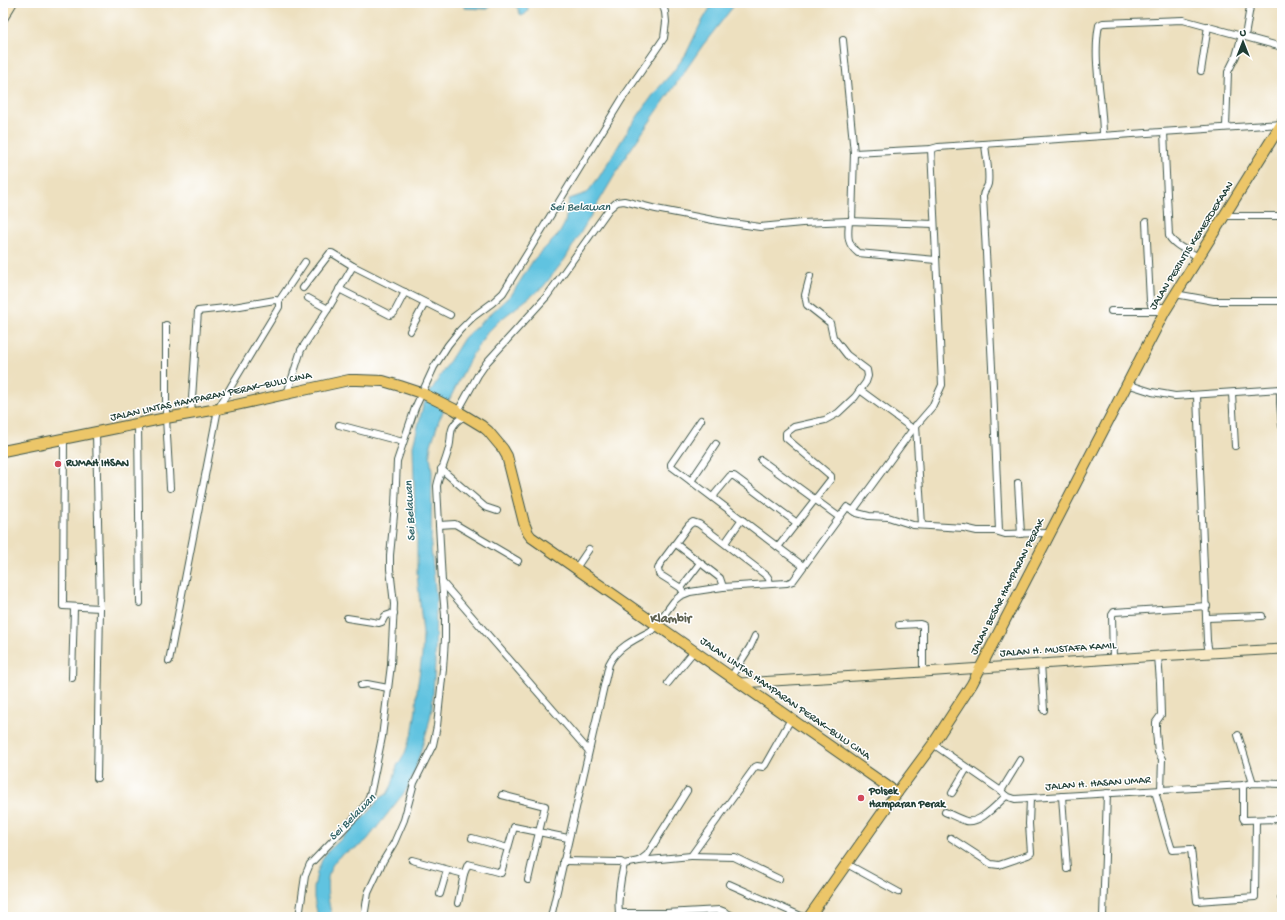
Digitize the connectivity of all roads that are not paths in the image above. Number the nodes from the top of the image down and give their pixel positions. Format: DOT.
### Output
graph roads {
  1 [pos="12,3"];
  2 [pos="662,3"];
  3 [pos="1253,3"];
  4 [pos="3,18"];
  5 [pos="1208,26"];
  6 [pos="1243,36"];
  7 [pos="843,40"];
  8 [pos="1282,47"];
  9 [pos="1201,70"];
  10 [pos="1282,124"];
  11 [pos="1226,127"];
  12 [pos="1164,132"];
  13 [pos="1103,136"];
  14 [pos="985,144"];
  15 [pos="931,149"];
  16 [pos="854,152"];
  17 [pos="1225,216"];
  18 [pos="1282,216"];
  19 [pos="850,221"];
  20 [pos="1146,222"];
  21 [pos="934,224"];
  22 [pos="1198,257"];
  23 [pos="936,260"];
  24 [pos="305,262"];
  25 [pos="352,266"];
  26 [pos="810,276"];
  27 [pos="303,288"];
  28 [pos="339,289"];
  29 [pos="405,292"];
  30 [pos="1175,294"];
  31 [pos="308,298"];
  32 [pos="279,301"];
  33 [pos="1282,301"];
  34 [pos="426,303"];
  35 [pos="328,309"];
  36 [pos="1166,309"];
  37 [pos="1111,311"];
  38 [pos="450,316"];
  39 [pos="166,325"];
  40 [pos="410,332"];
  41 [pos="1127,384"];
  42 [pos="1281,389"];
  43 [pos="860,390"];
  44 [pos="1232,393"];
  45 [pos="287,394"];
  46 [pos="422,394"];
  47 [pos="1197,396"];
  48 [pos="218,408"];
  49 [pos="460,412"];
  50 [pos="191,414"];
  51 [pos="166,418"];
  52 [pos="702,420"];
  53 [pos="138,424"];
  54 [pos="339,426"];
  55 [pos="1282,426"];
  56 [pos="915,427"];
  57 [pos="96,433"];
  58 [pos="64,439"];
  59 [pos="403,442"];
  60 [pos="716,444"];
  61 [pos="1235,446"];
  62 [pos="3,451"];
  63 [pos="761,460"];
  64 [pos="441,470"];
  65 [pos="691,481"];
  66 [pos="1018,483"];
  67 [pos="170,488"];
  68 [pos="714,498"];
  69 [pos="815,499"];
  70 [pos="497,511"];
  71 [pos="853,511"];
  72 [pos="839,517"];
  73 [pos="742,519"];
  74 [pos="797,522"];
  75 [pos="439,525"];
  76 [pos="922,526"];
  77 [pos="999,531"];
  78 [pos="1050,533"];
  79 [pos="1021,534"];
  80 [pos="724,543"];
  81 [pos="676,544"];
  82 [pos="778,547"];
  83 [pos="589,549"];
  84 [pos="518,561"];
  85 [pos="700,563"];
  86 [pos="804,566"];
  87 [pos="576,568"];
  88 [pos="442,582"];
  89 [pos="770,584"];
  90 [pos="723,586"];
  91 [pos="680,588"];
  92 [pos="684,594"];
  93 [pos="140,603"];
  94 [pos="1207,606"];
  95 [pos="74,608"];
  96 [pos="100,608"];
  97 [pos="394,613"];
  98 [pos="1262,616"];
  99 [pos="347,618"];
  100 [pos="1207,618"];
  101 [pos="658,625"];
  102 [pos="899,625"];
  103 [pos="755,636"];
  104 [pos="1282,650"];
  105 [pos="694,651"];
  106 [pos="1209,654"];
  107 [pos="1158,656"];
  108 [pos="1113,659"];
  109 [pos="169,661"];
  110 [pos="1041,663"];
  111 [pos="981,667"];
  112 [pos="923,672"];
  113 [pos="731,677"];
  114 [pos="72,678"];
  115 [pos="668,683"];
  116 [pos="740,683"];
  117 [pos="361,685"];
  118 [pos="388,688"];
  119 [pos="1044,710"];
  120 [pos="791,719"];
  121 [pos="1238,735"];
  122 [pos="933,744"];
  123 [pos="588,750"];
  124 [pos="1020,760"];
  125 [pos="967,768"];
  126 [pos="97,778"];
  127 [pos="1253,784"];
  128 [pos="1282,784"];
  129 [pos="1243,785"];
  130 [pos="687,790"];
  131 [pos="1158,790"];
  132 [pos="897,793"];
  133 [pos="952,793"];
  134 [pos="1107,793"];
  135 [pos="1003,794"];
  136 [pos="502,795"];
  137 [pos="1062,796"];
  138 [pos="1030,799"];
  139 [pos="945,812"];
  140 [pos="1256,820"];
  141 [pos="1280,820"];
  142 [pos="540,832"];
  143 [pos="472,838"];
  144 [pos="568,838"];
  145 [pos="951,838"];
  146 [pos="508,848"];
  147 [pos="691,856"];
  148 [pos="412,860"];
  149 [pos="563,861"];
  150 [pos="638,861"];
  151 [pos="624,864"];
  152 [pos="847,864"];
  153 [pos="1067,869"];
  154 [pos="447,870"];
  155 [pos="464,874"];
  156 [pos="779,879"];
  157 [pos="528,880"];
  158 [pos="729,884"];
  159 [pos="898,892"];
  160 [pos="440,894"];
  161 [pos="458,903"];
  162 [pos="686,915"];
  163 [pos="619,916"];
  164 [pos="299,917"];
  165 [pos="364,917"];
  166 [pos="551,917"];
  167 [pos="735,917"];
  168 [pos="804,917"];
  169 [pos="809,917"];
  170 [pos="1103,917"];
  1 -- 4 [label="street"];
  2 -- 46 [label="street"];
  3 -- 6 [label="street"];
  5 -- 6 [label="street"];
  5 -- 9 [label="street"];
  5 -- 13 [label="street"];
  6 -- 8 [label="street"];
  6 -- 11 [label="street"];
  7 -- 16 [label="street"];
  10 -- 11 [label="street"];
  10 -- 17 [label="main road, JALAN PERINTIS KEMERDEKAAN"];
  11 -- 12 [label="street"];
  12 -- 13 [label="street"];
  12 -- 22 [label="street"];
  13 -- 14 [label="street"];
  14 -- 15 [label="street"];
  14 -- 77 [label="street"];
  15 -- 16 [label="street"];
  15 -- 21 [label="street"];
  16 -- 19 [label="street"];
  17 -- 18 [label="street"];
  17 -- 22 [label="main road, JALAN PERINTIS KEMERDEKAAN"];
  19 -- 21 [label="street"];
  19 -- 23 [label="street"];
  19 -- 49 [label="street"];
  20 -- 36 [label="street"];
  21 -- 23 [label="street"];
  22 -- 30 [label="main road, JALAN PERINTIS KEMERDEKAAN"];
  23 -- 56 [label="street"];
  24 -- 32 [label="street"];
  25 -- 27 [label="street"];
  25 -- 28 [label="street"];
  25 -- 29 [label="street"];
  26 -- 43 [label="street"];
  28 -- 29 [label="street"];
  28 -- 35 [label="street"];
  29 -- 34 [label="street"];
  30 -- 33 [label="street"];
  30 -- 36 [label="main road, JALAN PERINTIS KEMERDEKAAN"];
  31 -- 35 [label="street"];
  32 -- 48 [label="street"];
  32 -- 50 [label="street"];
  34 -- 38 [label="street"];
  34 -- 40 [label="street"];
  35 -- 45 [label="street"];
  36 -- 37 [label="street"];
  36 -- 41 [label="main road, JALAN PERINTIS KEMERDEKAAN"];
  39 -- 51 [label="street"];
  41 -- 47 [label="street"];
  41 -- 78 [label="main road, JALAN BESAR HAMPARAN PERAK"];
  42 -- 44 [label="street"];
  42 -- 55 [label="street"];
  43 -- 56 [label="street"];
  43 -- 69 [label="street"];
  44 -- 47 [label="street"];
  44 -- 61 [label="street"];
  45 -- 46 [label="main road, JALAN LINTAS HAMPARAN PERAK–BULU CINA"];
  45 -- 48 [label="main road, JALAN LINTAS HAMPARAN PERAK–BULU CINA"];
  46 -- 49 [label="main road, JALAN LINTAS HAMPARAN PERAK–BULU CINA"];
  46 -- 59 [label="street"];
  47 -- 94 [label="street"];
  48 -- 50 [label="main road, JALAN LINTAS HAMPARAN PERAK–BULU CINA"];
  48 -- 109 [label="street"];
  49 -- 64 [label="street"];
  49 -- 87 [label="main road, JALAN LINTAS HAMPARAN PERAK–BULU CINA"];
  50 -- 51 [label="main road, JALAN LINTAS HAMPARAN PERAK–BULU CINA"];
  51 -- 53 [label="main road, JALAN LINTAS HAMPARAN PERAK–BULU CINA"];
  51 -- 67 [label="street"];
  52 -- 65 [label="street"];
  53 -- 57 [label="main road, JALAN LINTAS HAMPARAN PERAK–BULU CINA"];
  53 -- 93 [label="street"];
  54 -- 59 [label="street"];
  56 -- 71 [label="street"];
  56 -- 76 [label="street"];
  57 -- 58 [label="main road, JALAN LINTAS HAMPARAN PERAK–BULU CINA"];
  57 -- 96 [label="street"];
  58 -- 62 [label="main road, JALAN LINTAS HAMPARAN PERAK–BULU CINA"];
  58 -- 95 [label="street"];
  59 -- 97 [label="street"];
  60 -- 65 [label="street"];
  63 -- 69 [label="street"];
  64 -- 70 [label="street"];
  64 -- 75 [label="street"];
  65 -- 68 [label="street"];
  66 -- 79 [label="street"];
  68 -- 73 [label="street"];
  68 -- 74 [label="street"];
  69 -- 72 [label="street"];
  69 -- 74 [label="street"];
  71 -- 72 [label="street"];
  71 -- 76 [label="street"];
  72 -- 86 [label="street"];
  73 -- 80 [label="street"];
  73 -- 82 [label="street"];
  74 -- 82 [label="street"];
  75 -- 84 [label="street"];
  75 -- 88 [label="street"];
  76 -- 77 [label="street"];
  77 -- 79 [label="street"];
  78 -- 79 [label="street"];
  78 -- 111 [label="main road, JALAN BESAR HAMPARAN PERAK"];
  80 -- 81 [label="street"];
  80 -- 89 [label="street"];
  81 -- 85 [label="street"];
  81 -- 91 [label="street"];
  82 -- 86 [label="street"];
  83 -- 87 [label="street"];
  85 -- 90 [label="street"];
  85 -- 91 [label="street"];
  86 -- 89 [label="street"];
  87 -- 101 [label="main road, JALAN LINTAS HAMPARAN PERAK–BULU CINA"];
  88 -- 123 [label="street"];
  88 -- 165 [label="street"];
  89 -- 90 [label="street"];
  90 -- 92 [label="street"];
  91 -- 92 [label="street"];
  92 -- 101 [label="street"];
  94 -- 100 [label="street"];
  94 -- 108 [label="street"];
  95 -- 96 [label="street"];
  95 -- 114 [label="street"];
  96 -- 126 [label="street"];
  97 -- 99 [label="street"];
  97 -- 118 [label="street"];
  98 -- 100 [label="street"];
  100 -- 106 [label="street"];
  101 -- 105 [label="main road, JALAN LINTAS HAMPARAN PERAK–BULU CINA"];
  101 -- 123 [label="street"];
  102 -- 112 [label="street"];
  103 -- 113 [label="street"];
  104 -- 106 [label="street, JALAN H. MUSTAFA KAMIL"];
  105 -- 113 [label="main road, JALAN LINTAS HAMPARAN PERAK–BULU CINA"];
  105 -- 115 [label="street"];
  106 -- 107 [label="street, JALAN H. MUSTAFA KAMIL"];
  107 -- 108 [label="street, JALAN H. MUSTAFA KAMIL"];
  107 -- 131 [label="street"];
  108 -- 110 [label="street, JALAN H. MUSTAFA KAMIL"];
  110 -- 111 [label="street, JALAN H. MUSTAFA KAMIL"];
  110 -- 119 [label="street"];
  111 -- 112 [label="street, JALAN H. MUSTAFA KAMIL"];
  111 -- 122 [label="main road, JALAN BESAR HAMPARAN PERAK"];
  112 -- 116 [label="street, JALAN H. MUSTAFA KAMIL"];
  113 -- 116 [label="main road, JALAN LINTAS HAMPARAN PERAK–BULU CINA"];
  116 -- 120 [label="main road, JALAN LINTAS HAMPARAN PERAK–BULU CINA"];
  117 -- 118 [label="street"];
  118 -- 164 [label="street"];
  120 -- 132 [label="main road, JALAN LINTAS HAMPARAN PERAK–BULU CINA"];
  120 -- 147 [label="street"];
  121 -- 127 [label="street"];
  122 -- 125 [label="street, JALAN H. HASAN UMAR"];
  122 -- 132 [label="main road, JALAN BESAR HAMPARAN PERAK"];
  123 -- 144 [label="street"];
  124 -- 135 [label="street"];
  125 -- 133 [label="street"];
  125 -- 135 [label="street, JALAN H. HASAN UMAR"];
  127 -- 128 [label="street, JALAN H. HASAN UMAR"];
  127 -- 129 [label="street, JALAN H. HASAN UMAR"];
  129 -- 131 [label="street, JALAN H. HASAN UMAR"];
  129 -- 140 [label="street"];
  130 -- 150 [label="street"];
  131 -- 134 [label="street, JALAN H. HASAN UMAR"];
  131 -- 140 [label="street"];
  132 -- 152 [label="main road, JALAN BESAR HAMPARAN PERAK"];
  134 -- 137 [label="street, JALAN H. HASAN UMAR"];
  134 -- 170 [label="street"];
  135 -- 138 [label="street, JALAN H. HASAN UMAR"];
  135 -- 139 [label="street"];
  136 -- 142 [label="street"];
  137 -- 138 [label="street, JALAN H. HASAN UMAR"];
  137 -- 153 [label="street"];
  138 -- 145 [label="street"];
  140 -- 141 [label="street"];
  142 -- 144 [label="street"];
  142 -- 146 [label="street"];
  142 -- 157 [label="street"];
  143 -- 146 [label="street"];
  144 -- 149 [label="street"];
  146 -- 155 [label="street"];
  147 -- 150 [label="street"];
  147 -- 156 [label="street"];
  148 -- 154 [label="street"];
  149 -- 151 [label="street"];
  149 -- 166 [label="street"];
  150 -- 151 [label="street"];
  151 -- 163 [label="street"];
  152 -- 159 [label="street"];
  152 -- 169 [label="main road, JALAN BESAR HAMPARAN PERAK"];
  154 -- 155 [label="street"];
  154 -- 160 [label="street"];
  155 -- 161 [label="street"];
  158 -- 168 [label="street"];
  162 -- 163 [label="street"];
  162 -- 167 [label="street"];
}
